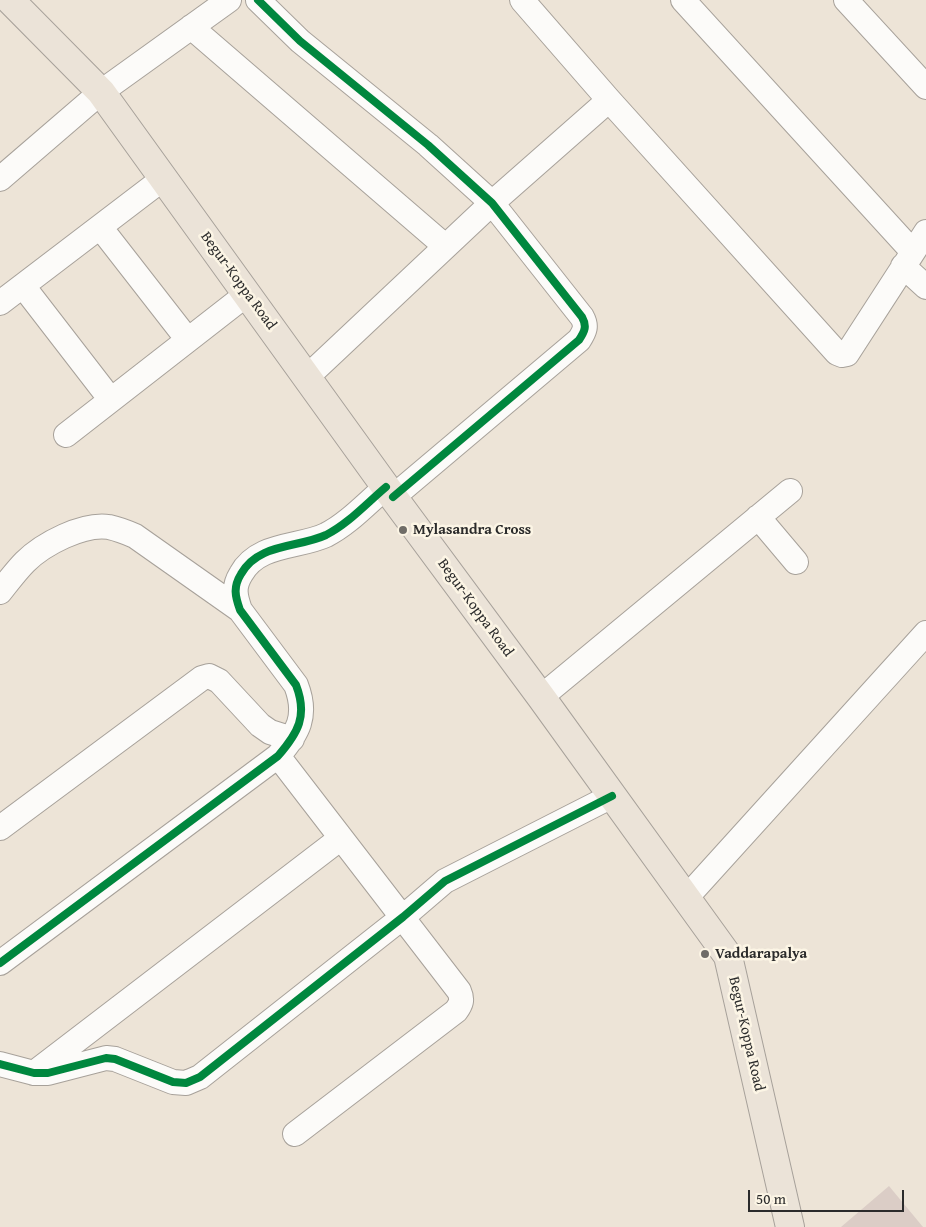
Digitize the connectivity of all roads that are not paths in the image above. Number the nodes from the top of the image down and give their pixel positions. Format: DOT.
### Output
graph roads {
  1 [pos="10,0"];
  2 [pos="228,0"];
  3 [pos="258,0"];
  4 [pos="522,0"];
  5 [pos="683,0"];
  6 [pos="846,0"];
  7 [pos="191,27"];
  8 [pos="926,87"];
  9 [pos="101,92"];
  10 [pos="610,100"];
  11 [pos="164,178"];
  12 [pos="0,179"];
  13 [pos="492,203"];
  14 [pos="100,227"];
  15 [pos="926,232"];
  16 [pos="446,246"];
  17 [pos="908,259"];
  18 [pos="23,286"];
  19 [pos="926,287"];
  20 [pos="247,294"];
  21 [pos="0,303"];
  22 [pos="188,340"];
  23 [pos="307,377"];
  24 [pos="111,400"];
  25 [pos="66,435"];
  26 [pos="790,491"];
  27 [pos="389,492"];
  28 [pos="758,517"];
  29 [pos="796,562"];
  30 [pos="0,592"];
  31 [pos="240,610"];
  32 [pos="926,634"];
  33 [pos="541,697"];
  34 [pos="285,748"];
  35 [pos="612,796"];
  36 [pos="0,828"];
  37 [pos="342,838"];
  38 [pos="686,898"];
  39 [pos="403,917"];
  40 [pos="0,963"];
  41 [pos="0,1064"];
  42 [pos="34,1073"];
  43 [pos="295,1134"];
  44 [pos="790,1227"];
  1 -- 9 [label="main road, Begur-Koppa Road"];
  2 -- 7 [label="street"];
  3 -- 13 [label="street"];
  4 -- 10 [label="street"];
  5 -- 17 [label="street"];
  6 -- 8 [label="street"];
  7 -- 9 [label="street"];
  7 -- 16 [label="street"];
  9 -- 11 [label="main road, Begur-Koppa Road"];
  9 -- 12 [label="street"];
  10 -- 13 [label="street"];
  10 -- 17 [label="street"];
  11 -- 14 [label="street"];
  11 -- 20 [label="main road, Begur-Koppa Road"];
  13 -- 16 [label="street"];
  13 -- 27 [label="street"];
  14 -- 18 [label="street"];
  14 -- 22 [label="street"];
  15 -- 17 [label="street"];
  16 -- 23 [label="street"];
  17 -- 19 [label="street"];
  18 -- 21 [label="street"];
  18 -- 24 [label="street"];
  20 -- 22 [label="street"];
  20 -- 23 [label="main road, Begur-Koppa Road"];
  22 -- 24 [label="street"];
  23 -- 27 [label="main road, Begur-Koppa Road"];
  24 -- 25 [label="street"];
  26 -- 28 [label="street"];
  27 -- 31 [label="street"];
  27 -- 33 [label="main road, Begur-Koppa Road"];
  28 -- 29 [label="street"];
  28 -- 33 [label="street"];
  30 -- 31 [label="street"];
  31 -- 34 [label="street"];
  32 -- 38 [label="street"];
  33 -- 35 [label="main road, Begur-Koppa Road"];
  34 -- 36 [label="street"];
  34 -- 37 [label="street"];
  34 -- 40 [label="street"];
  35 -- 38 [label="main road, Begur-Koppa Road"];
  35 -- 39 [label="street"];
  37 -- 39 [label="street"];
  37 -- 42 [label="street"];
  38 -- 44 [label="main road, Begur-Koppa Road"];
  39 -- 42 [label="street"];
  39 -- 43 [label="street"];
  41 -- 42 [label="street"];
}
